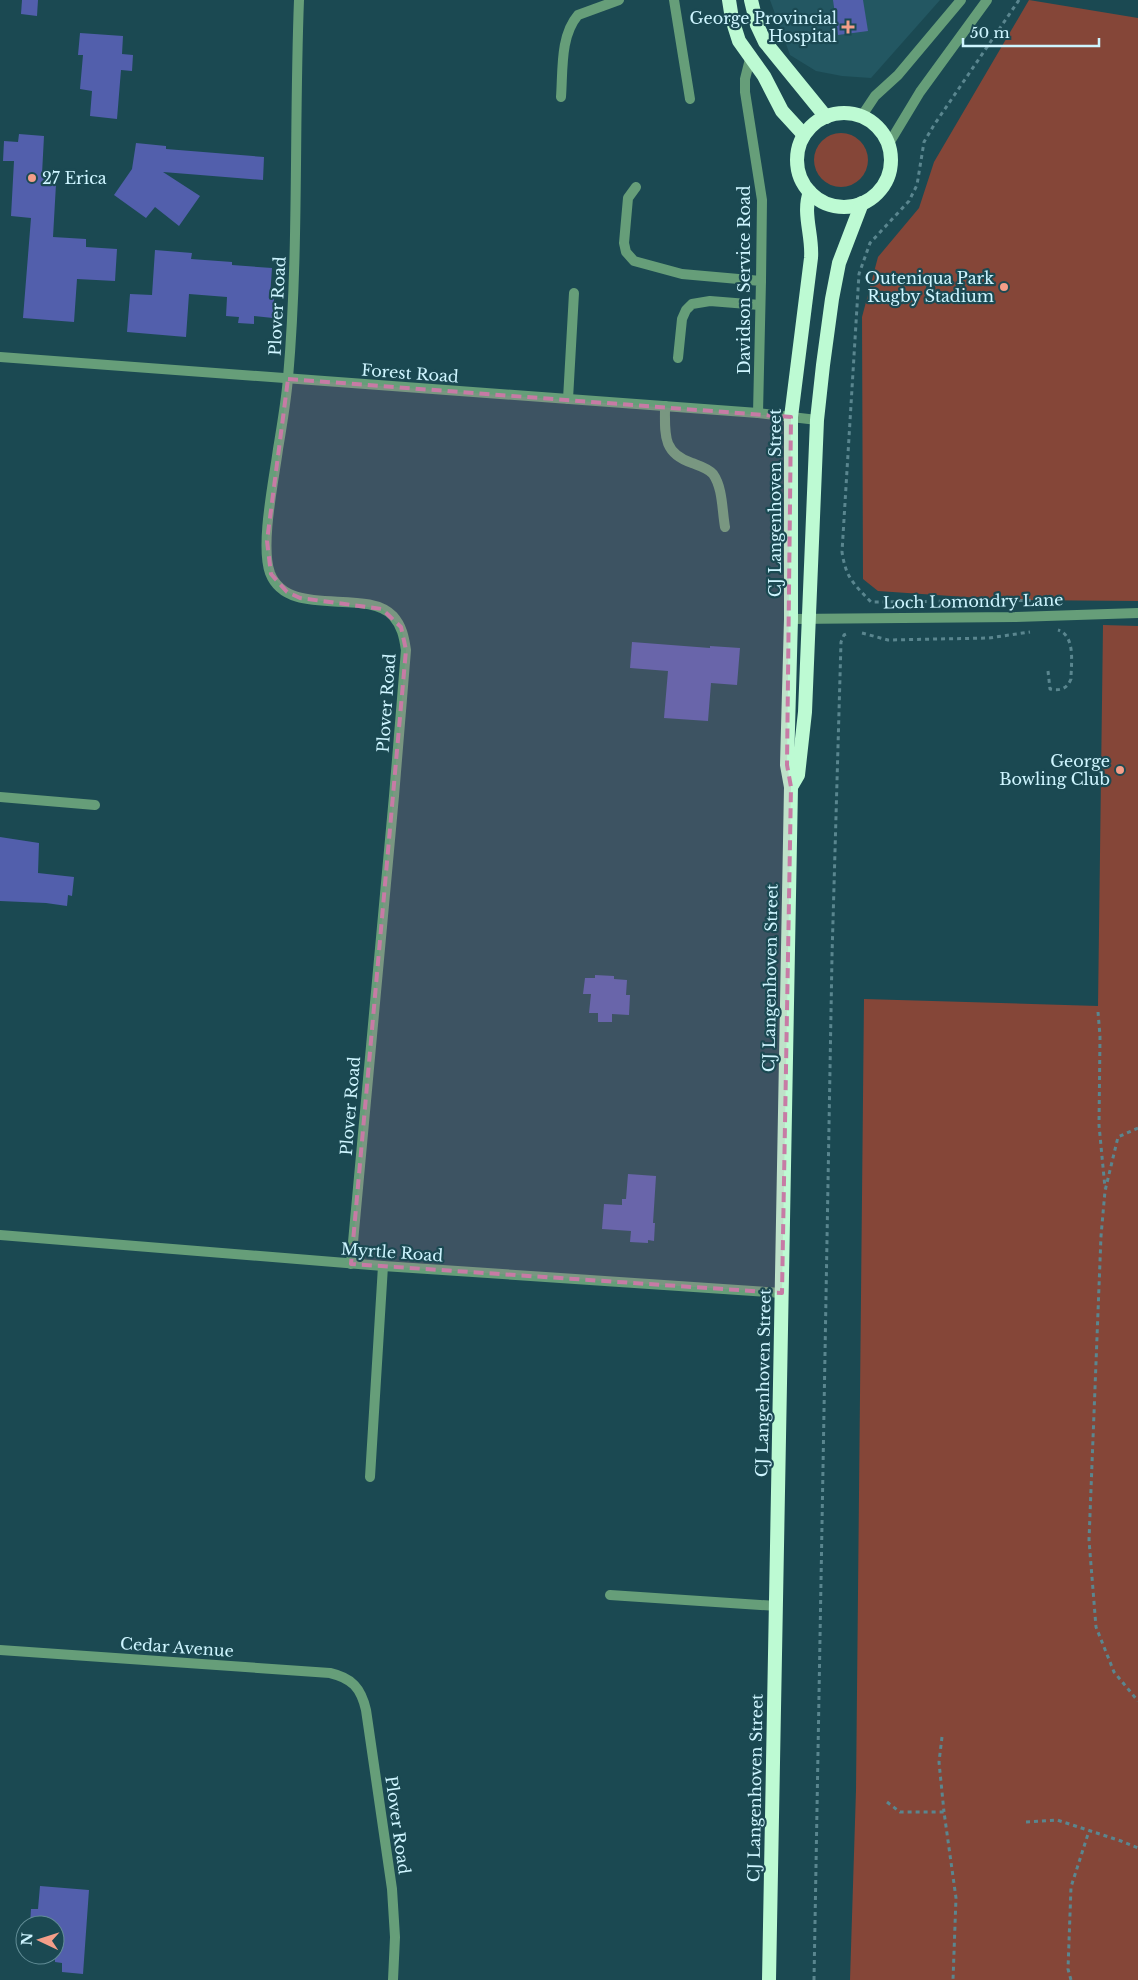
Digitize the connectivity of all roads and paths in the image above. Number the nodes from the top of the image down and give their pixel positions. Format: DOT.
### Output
graph roads {
  1 [pos="299,0"];
  2 [pos="619,0"];
  3 [pos="674,0"];
  4 [pos="729,0"];
  5 [pos="751,0"];
  6 [pos="961,0"];
  7 [pos="986,0"];
  8 [pos="1019,0"];
  9 [pos="750,58"];
  10 [pos="561,97"];
  11 [pos="690,99"];
  12 [pos="861,116"];
  13 [pos="826,117"];
  14 [pos="804,135"];
  15 [pos="888,145"];
  16 [pos="636,187"];
  17 [pos="810,192"];
  18 [pos="862,203"];
  19 [pos="761,281"];
  20 [pos="574,292"];
  21 [pos="760,305"];
  22 [pos="0,358"];
  23 [pos="678,358"];
  24 [pos="288,379"];
  25 [pos="568,399"];
  26 [pos="665,406"];
  27 [pos="758,413"];
  28 [pos="791,417"];
  29 [pos="817,420"];
  30 [pos="725,527"];
  31 [pos="1069,600"];
  32 [pos="1138,613"];
  33 [pos="791,619"];
  34 [pos="809,619"];
  35 [pos="1054,629"];
  36 [pos="1035,632"];
  37 [pos="1048,672"];
  38 [pos="791,787"];
  39 [pos="0,797"];
  40 [pos="95,805"];
  41 [pos="1098,1012"];
  42 [pos="1138,1128"];
  43 [pos="1105,1191"];
  44 [pos="0,1235"];
  45 [pos="351,1264"];
  46 [pos="383,1266"];
  47 [pos="782,1292"];
  48 [pos="370,1477"];
  49 [pos="610,1595"];
  50 [pos="776,1606"];
  51 [pos="0,1650"];
  52 [pos="350,1680"];
  53 [pos="1138,1701"];
  54 [pos="942,1737"];
  55 [pos="887,1802"];
  56 [pos="944,1812"];
  57 [pos="1026,1822"];
  58 [pos="1088,1831"];
  59 [pos="1138,1848"];
  60 [pos="393,1980"];
  61 [pos="769,1980"];
  62 [pos="814,1980"];
  63 [pos="953,1980"];
  64 [pos="1071,1980"];
  1 -- 24 [label="street, Plover Road"];
  2 -- 10 [label="street"];
  3 -- 11 [label="street"];
  4 -- 9 [label="highway"];
  5 -- 13 [label="highway"];
  6 -- 12 [label="street"];
  7 -- 15 [label="street"];
  8 -- 31 [label="path"];
  9 -- 14 [label="highway"];
  9 -- 19 [label="street, Davidson Service Road"];
  12 -- 13 [label="highway"];
  12 -- 15 [label="highway"];
  13 -- 14 [label="highway"];
  14 -- 17 [label="highway"];
  15 -- 18 [label="highway"];
  16 -- 19 [label="street"];
  17 -- 18 [label="highway"];
  17 -- 28 [label="highway, CJ Langenhoven Street"];
  18 -- 29 [label="highway, CJ Langenhoven Street"];
  19 -- 21 [label="street, Davidson Service Road"];
  20 -- 25 [label="street"];
  21 -- 23 [label="street"];
  21 -- 27 [label="street, Davidson Service Road"];
  22 -- 24 [label="street, Forest Road"];
  24 -- 25 [label="street, Forest Road"];
  24 -- 45 [label="street, Plover Road"];
  25 -- 26 [label="street, Forest Road"];
  26 -- 27 [label="street, Forest Road"];
  26 -- 30 [label="street"];
  27 -- 28 [label="street, Forest Road"];
  28 -- 29 [label="street, Forest Road"];
  28 -- 33 [label="highway, CJ Langenhoven Street"];
  29 -- 34 [label="highway, CJ Langenhoven Street"];
  32 -- 34 [label="street, Loch Lomondry Lane"];
  33 -- 34 [label="street, Loch Lomondry Lane"];
  33 -- 38 [label="highway, CJ Langenhoven Street"];
  34 -- 38 [label="highway, CJ Langenhoven Street"];
  35 -- 37 [label="path"];
  36 -- 62 [label="path"];
  38 -- 47 [label="highway, CJ Langenhoven Street"];
  39 -- 40 [label="street"];
  41 -- 43 [label="path"];
  42 -- 43 [label="path"];
  43 -- 53 [label="path"];
  44 -- 45 [label="street, Myrtle Road"];
  45 -- 46 [label="street, Myrtle Road"];
  46 -- 47 [label="street, Myrtle Road"];
  46 -- 48 [label="street"];
  47 -- 50 [label="highway, CJ Langenhoven Street"];
  49 -- 50 [label="street"];
  50 -- 61 [label="highway, CJ Langenhoven Street"];
  51 -- 52 [label="street, Cedar Avenue"];
  52 -- 60 [label="street, Plover Road"];
  54 -- 56 [label="path"];
  55 -- 56 [label="path"];
  56 -- 63 [label="path"];
  57 -- 58 [label="path"];
  58 -- 59 [label="path"];
  58 -- 64 [label="path"];
}
